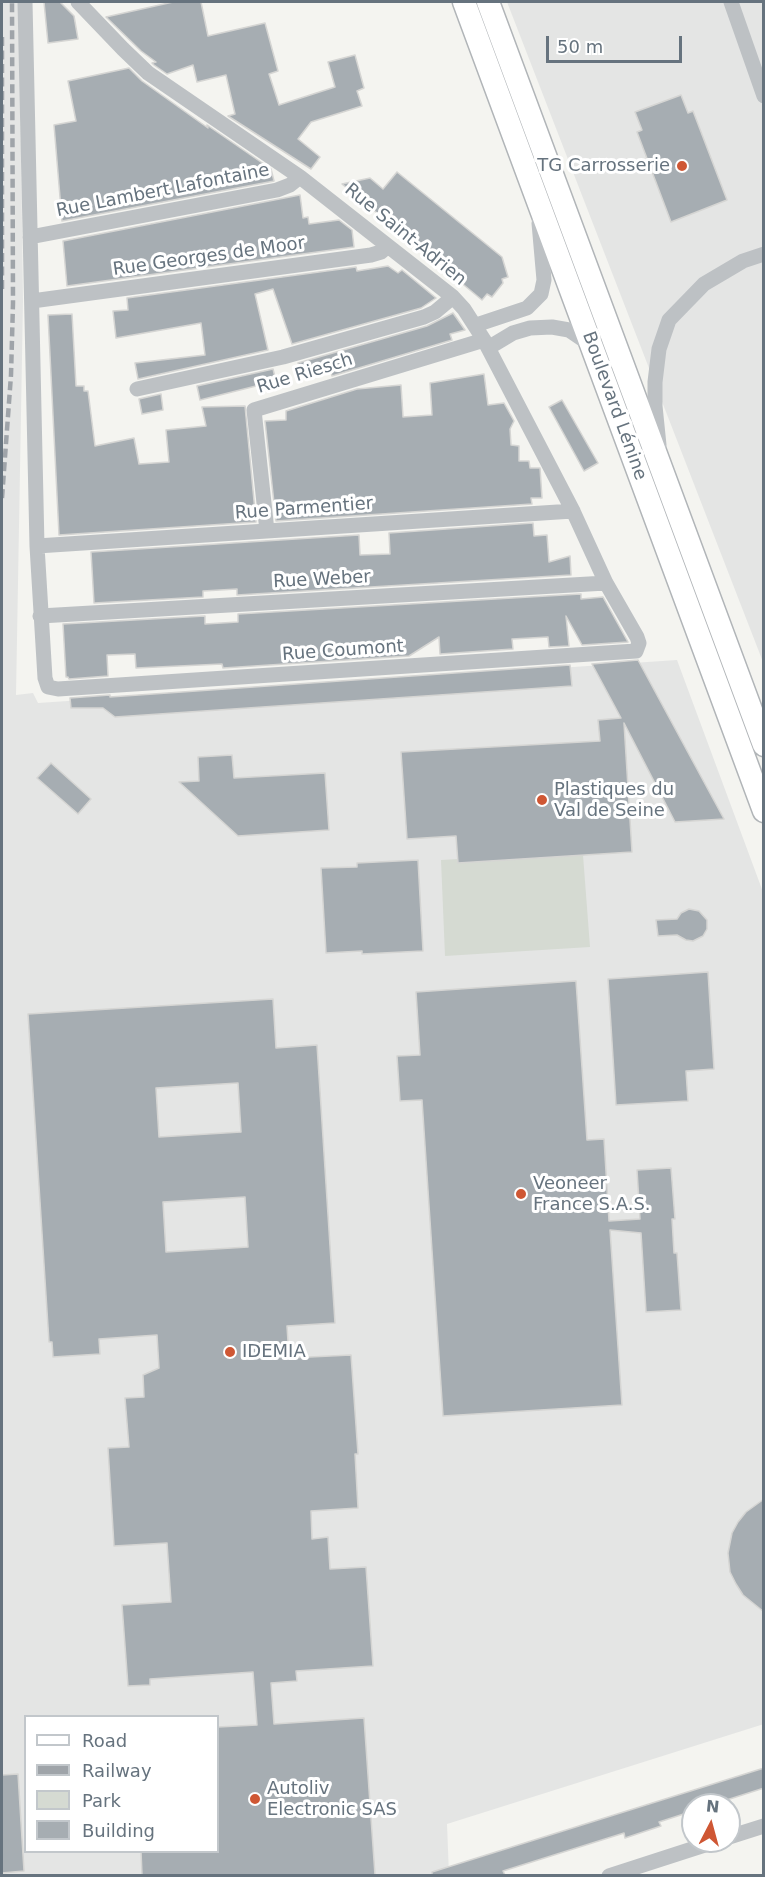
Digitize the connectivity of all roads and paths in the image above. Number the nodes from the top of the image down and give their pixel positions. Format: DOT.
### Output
graph roads {
  1 [pos="25,2"];
  2 [pos="78,2"];
  3 [pos="464,2"];
  4 [pos="488,2"];
  5 [pos="732,2"];
  6 [pos="764,96"];
  7 [pos="300,177"];
  8 [pos="537,202"];
  9 [pos="30,237"];
  10 [pos="388,246"];
  11 [pos="764,254"];
  12 [pos="453,297"];
  13 [pos="32,301"];
  14 [pos="476,325"];
  15 [pos="486,344"];
  16 [pos="591,345"];
  17 [pos="137,388"];
  18 [pos="662,469"];
  19 [pos="573,511"];
  20 [pos="267,531"];
  21 [pos="37,546"];
  22 [pos="606,582"];
  23 [pos="40,616"];
  24 [pos="638,648"];
  25 [pos="764,745"];
  26 [pos="764,811"];
  27 [pos="764,1826"];
  28 [pos="741,1833"];
  29 [pos="681,1852"];
  30 [pos="609,1875"];
  1 -- 9 [label="street"];
  2 -- 7 [label="street, Rue Saint-Adrien"];
  3 -- 8 [label="main road, Boulevard Lénine"];
  4 -- 18 [label="main road, Boulevard Lénine"];
  5 -- 6 [label="street"];
  7 -- 9 [label="street, Rue Lambert Lafontaine"];
  7 -- 10 [label="street, Rue Saint-Adrien"];
  8 -- 14 [label="street"];
  8 -- 16 [label="main road, Boulevard Lénine"];
  9 -- 13 [label="street"];
  10 -- 12 [label="street, Rue Saint-Adrien"];
  10 -- 13 [label="street, Rue Georges de Moor"];
  11 -- 18 [label="street"];
  12 -- 14 [label="street, Rue Saint-Adrien"];
  12 -- 17 [label="street"];
  13 -- 21 [label="street"];
  14 -- 15 [label="street, Rue Saint-Adrien"];
  15 -- 16 [label="street"];
  15 -- 19 [label="street, Rue Saint-Adrien"];
  15 -- 20 [label="street, Rue Riesch"];
  16 -- 26 [label="main road, Boulevard Lénine"];
  18 -- 25 [label="main road, Boulevard Lénine"];
  19 -- 20 [label="street, Rue Parmentier"];
  19 -- 22 [label="street, Rue Saint-Adrien"];
  20 -- 21 [label="street, Rue Parmentier"];
  21 -- 23 [label="street"];
  22 -- 23 [label="street, Rue Weber"];
  22 -- 24 [label="street, Rue Saint-Adrien"];
  23 -- 24 [label="street, Rue Coumont"];
  27 -- 28 [label="street"];
  29 -- 30 [label="street"];
}
